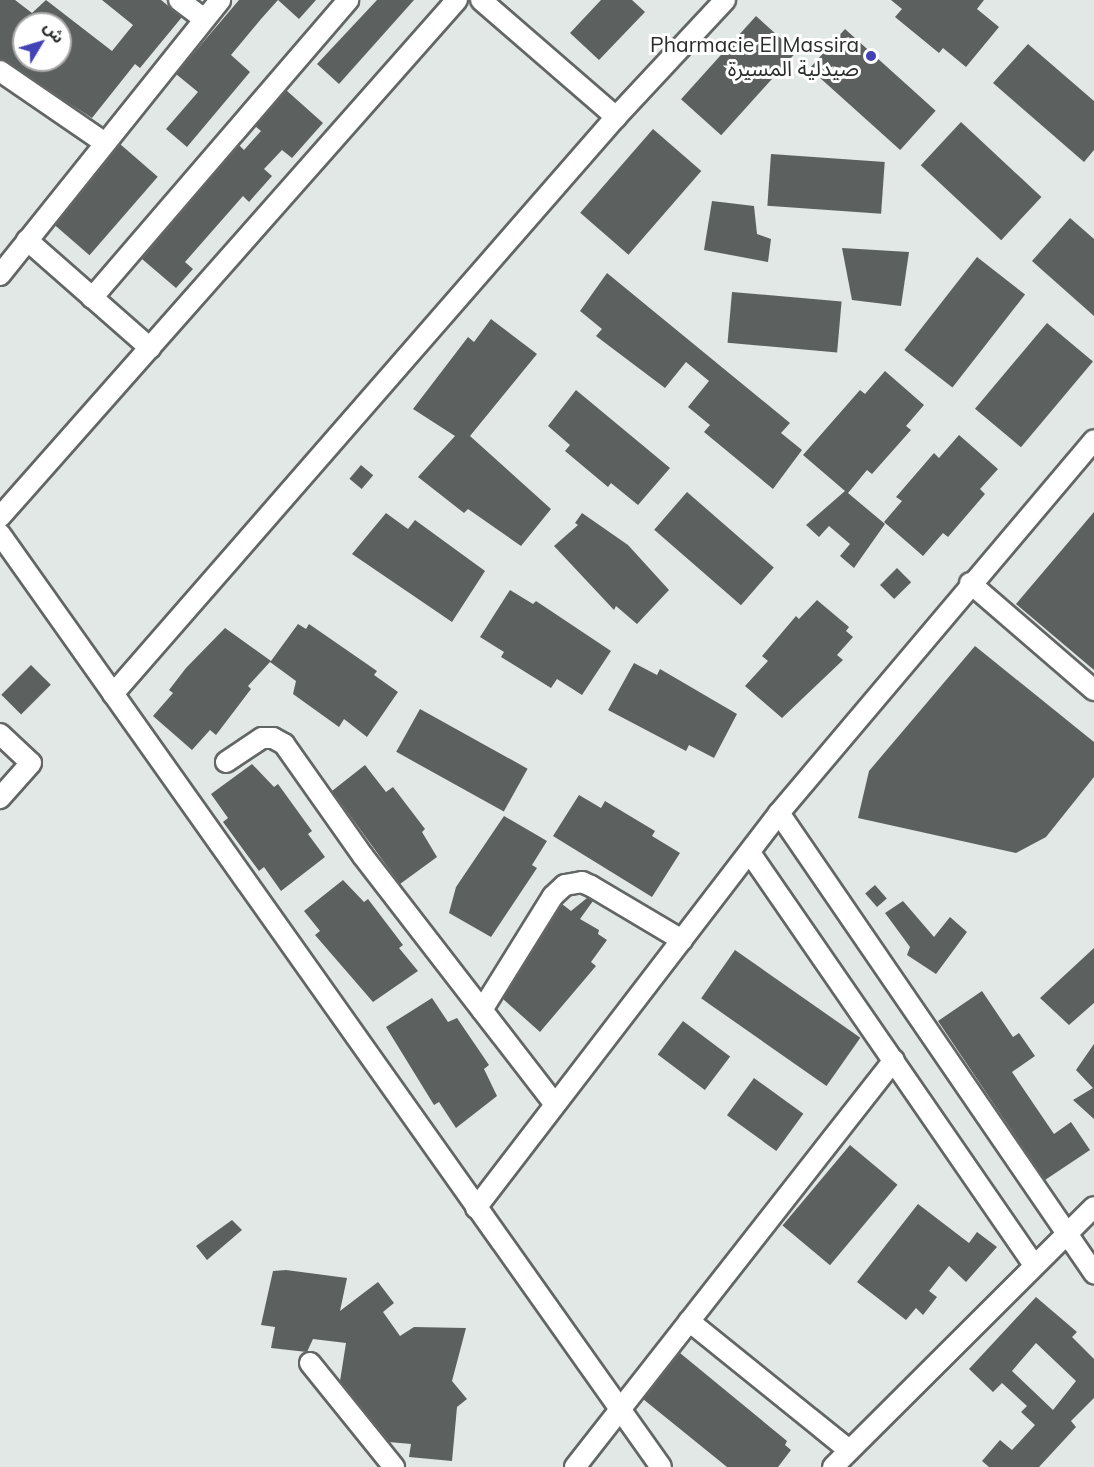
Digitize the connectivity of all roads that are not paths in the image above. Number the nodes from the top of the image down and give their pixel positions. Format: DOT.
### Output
graph roads {
  1 [pos="179,0"];
  2 [pos="220,0"];
  3 [pos="348,0"];
  4 [pos="457,0"];
  5 [pos="481,0"];
  6 [pos="725,0"];
  7 [pos="204,19"];
  8 [pos="0,71"];
  9 [pos="616,117"];
  10 [pos="105,143"];
  11 [pos="27,240"];
  12 [pos="1,272"];
  13 [pos="92,298"];
  14 [pos="150,348"];
  15 [pos="1094,440"];
  16 [pos="0,517"];
  17 [pos="3,545"];
  18 [pos="970,583"];
  19 [pos="1094,690"];
  20 [pos="113,694"];
  21 [pos="0,734"];
  22 [pos="226,762"];
  23 [pos="2,792"];
  24 [pos="779,813"];
  25 [pos="750,853"];
  26 [pos="682,940"];
  27 [pos="482,1010"];
  28 [pos="894,1060"];
  29 [pos="554,1103"];
  30 [pos="1094,1207"];
  31 [pos="476,1208"];
  32 [pos="1067,1234"];
  33 [pos="1034,1265"];
  34 [pos="1094,1273"];
  35 [pos="689,1321"];
  36 [pos="310,1363"];
  37 [pos="619,1410"];
  38 [pos="849,1450"];
  39 [pos="394,1467"];
  40 [pos="575,1467"];
  41 [pos="661,1467"];
  42 [pos="833,1467"];
  1 -- 7 [label="street"];
  2 -- 7 [label="street"];
  3 -- 13 [label="street"];
  4 -- 14 [label="street"];
  5 -- 9 [label="street"];
  6 -- 9 [label="street"];
  7 -- 10 [label="street"];
  8 -- 10 [label="street"];
  9 -- 20 [label="street"];
  10 -- 11 [label="street"];
  11 -- 12 [label="street"];
  11 -- 13 [label="street"];
  13 -- 14 [label="street"];
  14 -- 16 [label="street"];
  15 -- 18 [label="street"];
  17 -- 20 [label="street"];
  18 -- 19 [label="street"];
  18 -- 24 [label="street"];
  20 -- 31 [label="street"];
  21 -- 23 [label="street"];
  22 -- 27 [label="street"];
  24 -- 25 [label="street"];
  24 -- 32 [label="street"];
  25 -- 26 [label="street"];
  25 -- 28 [label="street"];
  26 -- 27 [label="street"];
  26 -- 29 [label="street"];
  27 -- 29 [label="street"];
  28 -- 33 [label="street"];
  28 -- 35 [label="street"];
  29 -- 31 [label="street"];
  30 -- 32 [label="street"];
  31 -- 37 [label="street"];
  32 -- 33 [label="street"];
  32 -- 34 [label="street"];
  33 -- 38 [label="street"];
  35 -- 37 [label="street"];
  35 -- 38 [label="street"];
  36 -- 39 [label="street"];
  37 -- 40 [label="street"];
  37 -- 41 [label="street"];
  38 -- 42 [label="street"];
}
